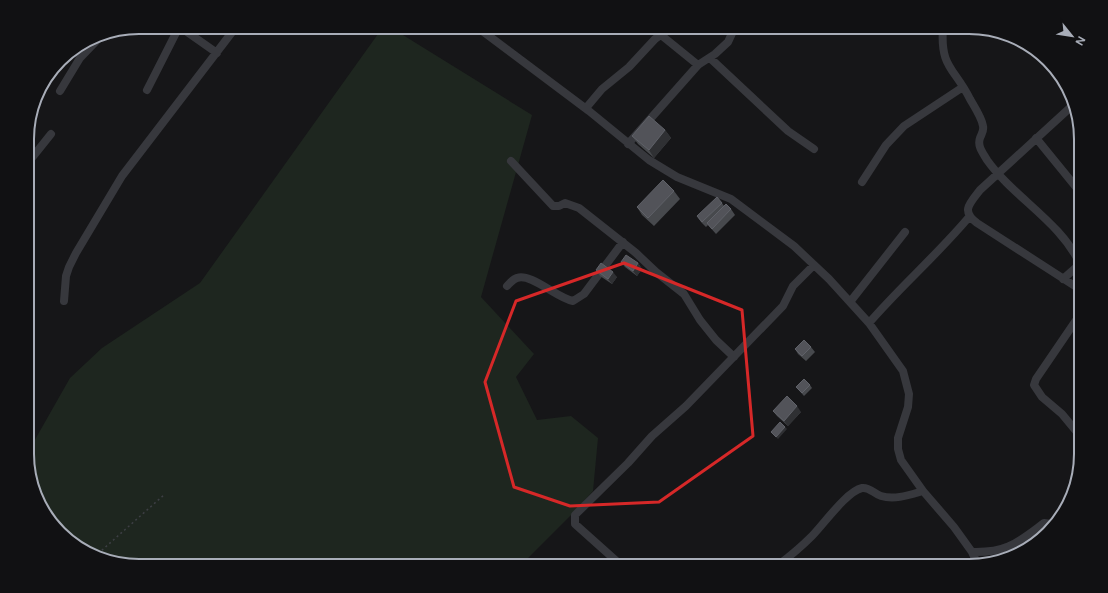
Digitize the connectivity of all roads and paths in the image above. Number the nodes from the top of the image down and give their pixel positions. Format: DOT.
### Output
graph roads {
  1 [pos="175,34"];
  2 [pos="189,34"];
  3 [pos="231,34"];
  4 [pos="486,34"];
  5 [pos="661,34"];
  6 [pos="732,34"];
  7 [pos="943,34"];
  8 [pos="92,45"];
  9 [pos="217,53"];
  10 [pos="710,58"];
  11 [pos="698,65"];
  12 [pos="963,87"];
  13 [pos="147,90"];
  14 [pos="60,91"];
  15 [pos="586,108"];
  16 [pos="1069,109"];
  17 [pos="51,134"];
  18 [pos="1036,138"];
  19 [pos="628,144"];
  20 [pos="814,149"];
  21 [pos="34,155"];
  22 [pos="511,160"];
  23 [pos="998,172"];
  24 [pos="862,182"];
  25 [pos="1074,185"];
  26 [pos="969,216"];
  27 [pos="905,232"];
  28 [pos="623,242"];
  29 [pos="1074,252"];
  30 [pos="814,265"];
  31 [pos="1074,269"];
  32 [pos="1063,279"];
  33 [pos="507,286"];
  34 [pos="1074,286"];
  35 [pos="64,301"];
  36 [pos="850,302"];
  37 [pos="869,323"];
  38 [pos="1074,323"];
  39 [pos="734,356"];
  40 [pos="1074,428"];
  41 [pos="923,491"];
  42 [pos="165,494"];
  43 [pos="1048,524"];
  44 [pos="101,551"];
  45 [pos="972,552"];
  46 [pos="614,559"];
  47 [pos="785,559"];
  48 [pos="975,559"];
  1 -- 13 [label="street"];
  2 -- 9 [label="street"];
  3 -- 9 [label="street"];
  4 -- 15 [label="street"];
  5 -- 11 [label="street"];
  5 -- 15 [label="street"];
  6 -- 10 [label="street"];
  7 -- 12 [label="street"];
  8 -- 14 [label="street"];
  9 -- 35 [label="street"];
  10 -- 11 [label="street"];
  10 -- 20 [label="street"];
  11 -- 19 [label="street"];
  12 -- 23 [label="street"];
  12 -- 24 [label="street"];
  15 -- 19 [label="street"];
  16 -- 18 [label="street"];
  17 -- 21 [label="street"];
  18 -- 23 [label="street"];
  18 -- 25 [label="street"];
  19 -- 30 [label="street"];
  22 -- 28 [label="street"];
  23 -- 26 [label="street"];
  23 -- 29 [label="street"];
  26 -- 32 [label="street"];
  26 -- 37 [label="street"];
  27 -- 36 [label="street"];
  28 -- 33 [label="street"];
  28 -- 39 [label="street"];
  30 -- 36 [label="street"];
  30 -- 39 [label="street"];
  31 -- 32 [label="street"];
  32 -- 34 [label="street"];
  36 -- 37 [label="street"];
  37 -- 41 [label="street"];
  38 -- 40 [label="street"];
  39 -- 46 [label="street"];
  41 -- 45 [label="street"];
  41 -- 47 [label="street"];
  42 -- 44 [label="path"];
  43 -- 45 [label="street"];
  45 -- 48 [label="street"];
}
